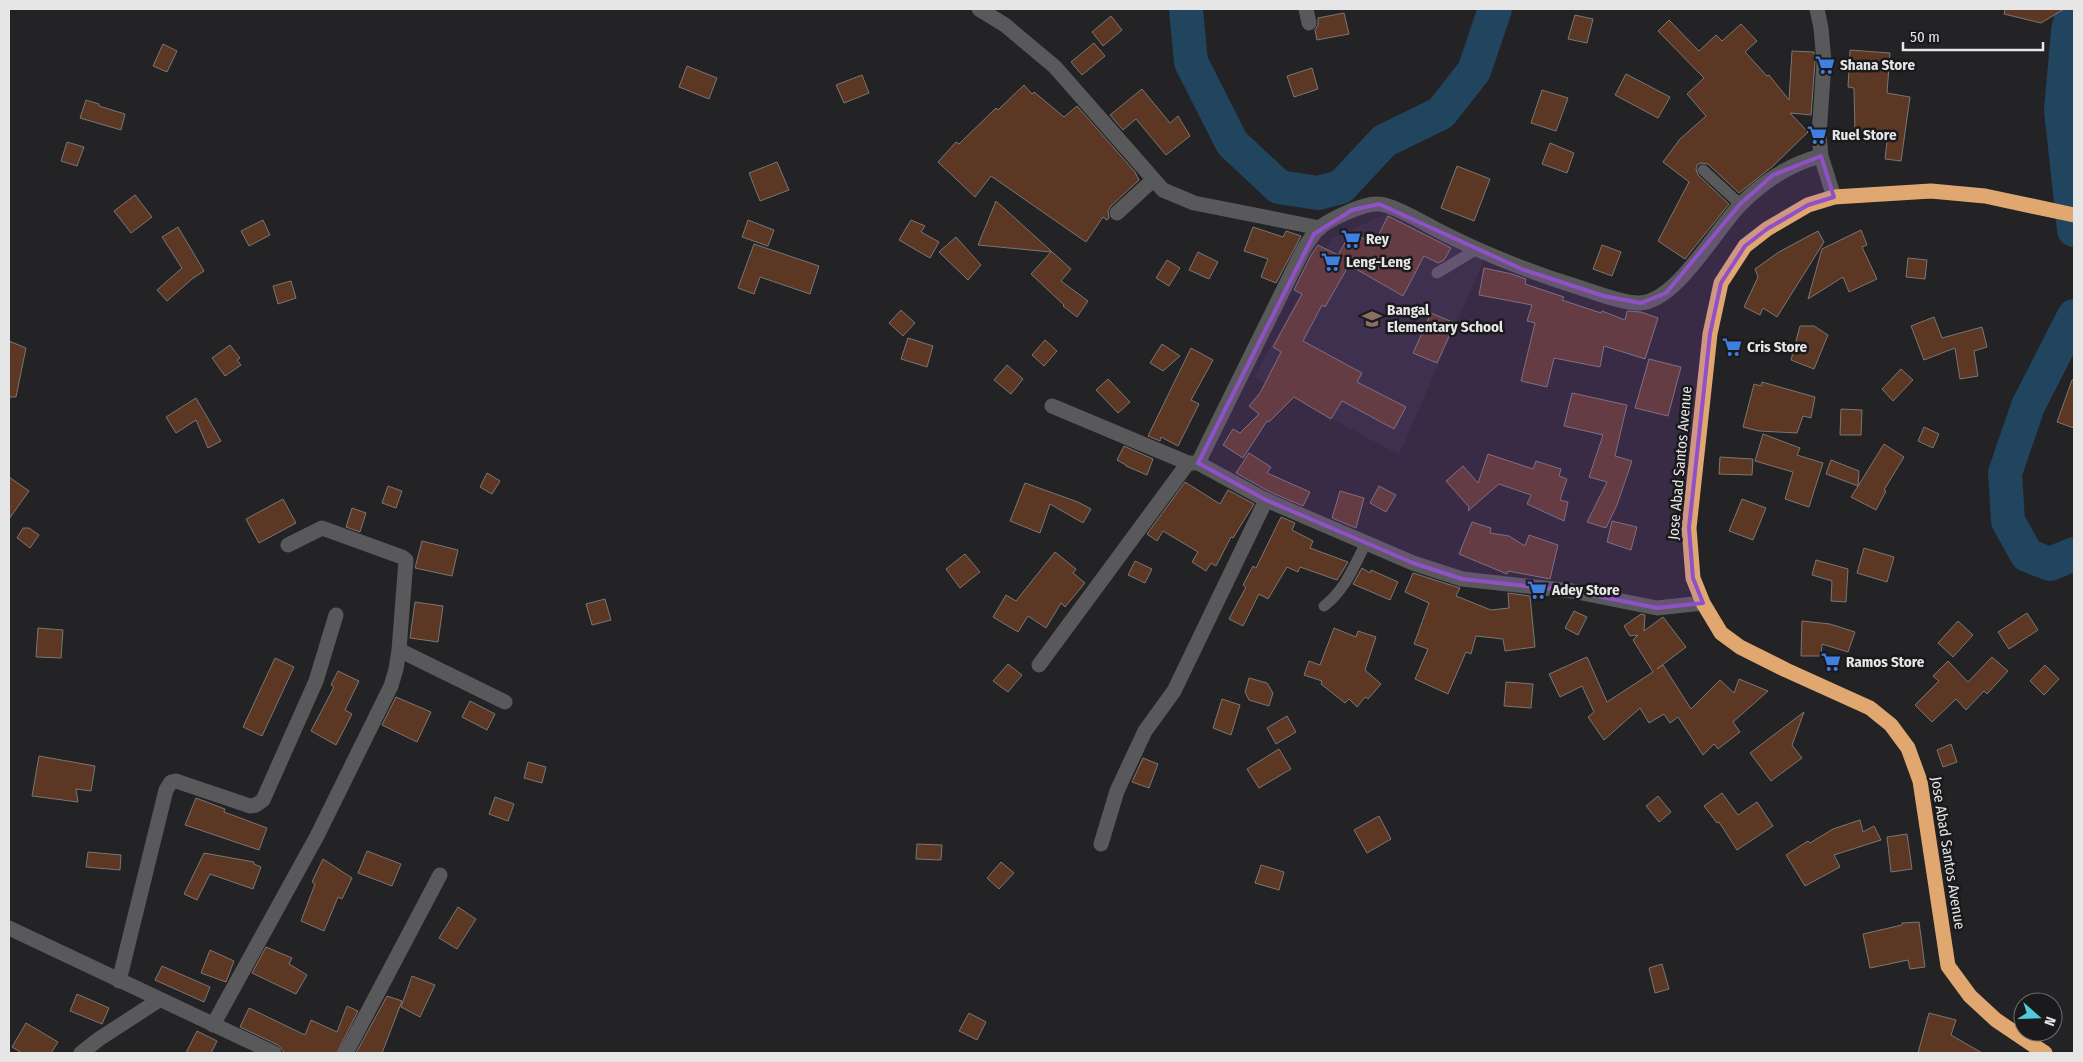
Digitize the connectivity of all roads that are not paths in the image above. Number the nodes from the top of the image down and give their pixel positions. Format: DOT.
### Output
graph roads {
  1 [pos="979,9"];
  2 [pos="1817,9"];
  3 [pos="1821,156"];
  4 [pos="1703,170"];
  5 [pos="1153,180"];
  6 [pos="1834,197"];
  7 [pos="1740,204"];
  8 [pos="1117,213"];
  9 [pos="2074,215"];
  10 [pos="1320,228"];
  11 [pos="1476,249"];
  12 [pos="1437,273"];
  13 [pos="1052,406"];
  14 [pos="1193,463"];
  15 [pos="1266,500"];
  16 [pos="1366,543"];
  17 [pos="288,545"];
  18 [pos="1703,604"];
  19 [pos="1324,606"];
  20 [pos="336,615"];
  21 [pos="399,650"];
  22 [pos="1040,665"];
  23 [pos="505,702"];
  24 [pos="1101,844"];
  25 [pos="440,875"];
  26 [pos="9,928"];
  27 [pos="119,982"];
  28 [pos="160,1000"];
  29 [pos="213,1025"];
  30 [pos="269,1052"];
  31 [pos="82,1053"];
  32 [pos="346,1053"];
  33 [pos="2045,1053"];
  1 -- 5 [label="street"];
  2 -- 3 [label="street"];
  3 -- 6 [label="street"];
  3 -- 7 [label="street"];
  4 -- 7 [label="lane"];
  5 -- 8 [label="street"];
  5 -- 10 [label="street"];
  6 -- 9 [label="highway, Jose Abad Santos Avenue"];
  6 -- 18 [label="highway, Jose Abad Santos Avenue"];
  7 -- 11 [label="street"];
  10 -- 11 [label="street"];
  10 -- 14 [label="street"];
  11 -- 12 [label="lane"];
  13 -- 14 [label="street"];
  14 -- 15 [label="street"];
  14 -- 22 [label="street"];
  15 -- 16 [label="street"];
  15 -- 24 [label="street"];
  16 -- 18 [label="street"];
  16 -- 19 [label="lane"];
  17 -- 21 [label="street"];
  18 -- 33 [label="highway, Jose Abad Santos Avenue"];
  20 -- 27 [label="street"];
  21 -- 23 [label="street"];
  21 -- 29 [label="street"];
  25 -- 32 [label="street"];
  26 -- 27 [label="street"];
  27 -- 28 [label="street"];
  28 -- 29 [label="street"];
  28 -- 31 [label="street"];
  29 -- 30 [label="street"];
}
